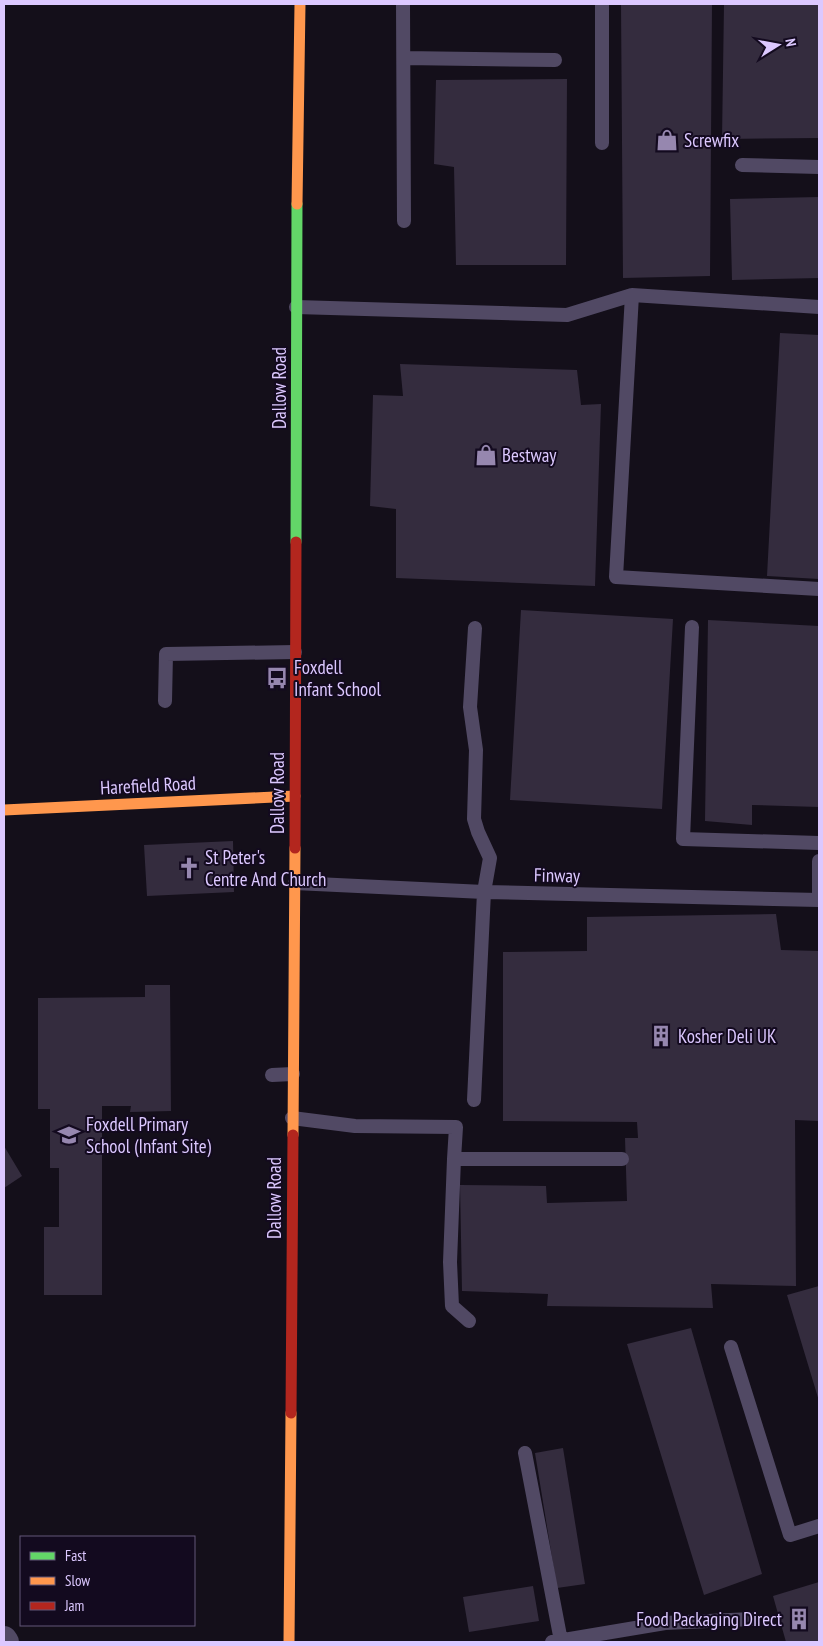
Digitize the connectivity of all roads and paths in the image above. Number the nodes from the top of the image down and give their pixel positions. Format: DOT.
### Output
graph roads {
  1 [pos="300,4"];
  2 [pos="403,4"];
  3 [pos="602,4"];
  4 [pos="404,58"];
  5 [pos="555,60"];
  6 [pos="602,143"];
  7 [pos="742,166"];
  8 [pos="819,167"];
  9 [pos="404,221"];
  10 [pos="632,295"];
  11 [pos="819,307"];
  12 [pos="296,308"];
  13 [pos="819,589"];
  14 [pos="692,627"];
  15 [pos="475,628"];
  16 [pos="295,652"];
  17 [pos="165,701"];
  18 [pos="294,796"];
  19 [pos="4,810"];
  20 [pos="819,843"];
  21 [pos="819,861"];
  22 [pos="295,882"];
  23 [pos="484,892"];
  24 [pos="819,900"];
  25 [pos="293,1074"];
  26 [pos="272,1075"];
  27 [pos="474,1100"];
  28 [pos="292,1118"];
  29 [pos="454,1159"];
  30 [pos="622,1159"];
  31 [pos="469,1321"];
  32 [pos="731,1347"];
  33 [pos="525,1453"];
  34 [pos="819,1526"];
  35 [pos="752,1619"];
  36 [pos="624,1636"];
  37 [pos="289,1642"];
  38 [pos="556,1642"];
  1 -- 12 [label="street, Dallow Road"];
  2 -- 4 [label="lane"];
  3 -- 6 [label="lane"];
  4 -- 5 [label="lane"];
  4 -- 9 [label="lane"];
  7 -- 8 [label="lane"];
  10 -- 11 [label="lane"];
  10 -- 12 [label="lane"];
  10 -- 13 [label="lane"];
  12 -- 16 [label="street, Dallow Road"];
  14 -- 20 [label="lane"];
  15 -- 23 [label="lane"];
  16 -- 17 [label="lane"];
  16 -- 18 [label="street, Dallow Road"];
  18 -- 19 [label="street, Harefield Road"];
  18 -- 22 [label="street, Dallow Road"];
  21 -- 24 [label="lane"];
  22 -- 23 [label="lane, Finway"];
  22 -- 25 [label="street, Dallow Road"];
  23 -- 24 [label="lane, Finway"];
  23 -- 27 [label="lane"];
  25 -- 26 [label="lane"];
  25 -- 28 [label="street, Dallow Road"];
  28 -- 29 [label="lane"];
  28 -- 37 [label="street, Dallow Road"];
  29 -- 30 [label="lane"];
  29 -- 31 [label="lane"];
  32 -- 34 [label="lane"];
  33 -- 38 [label="lane"];
  35 -- 36 [label="lane"];
  36 -- 38 [label="lane"];
}
